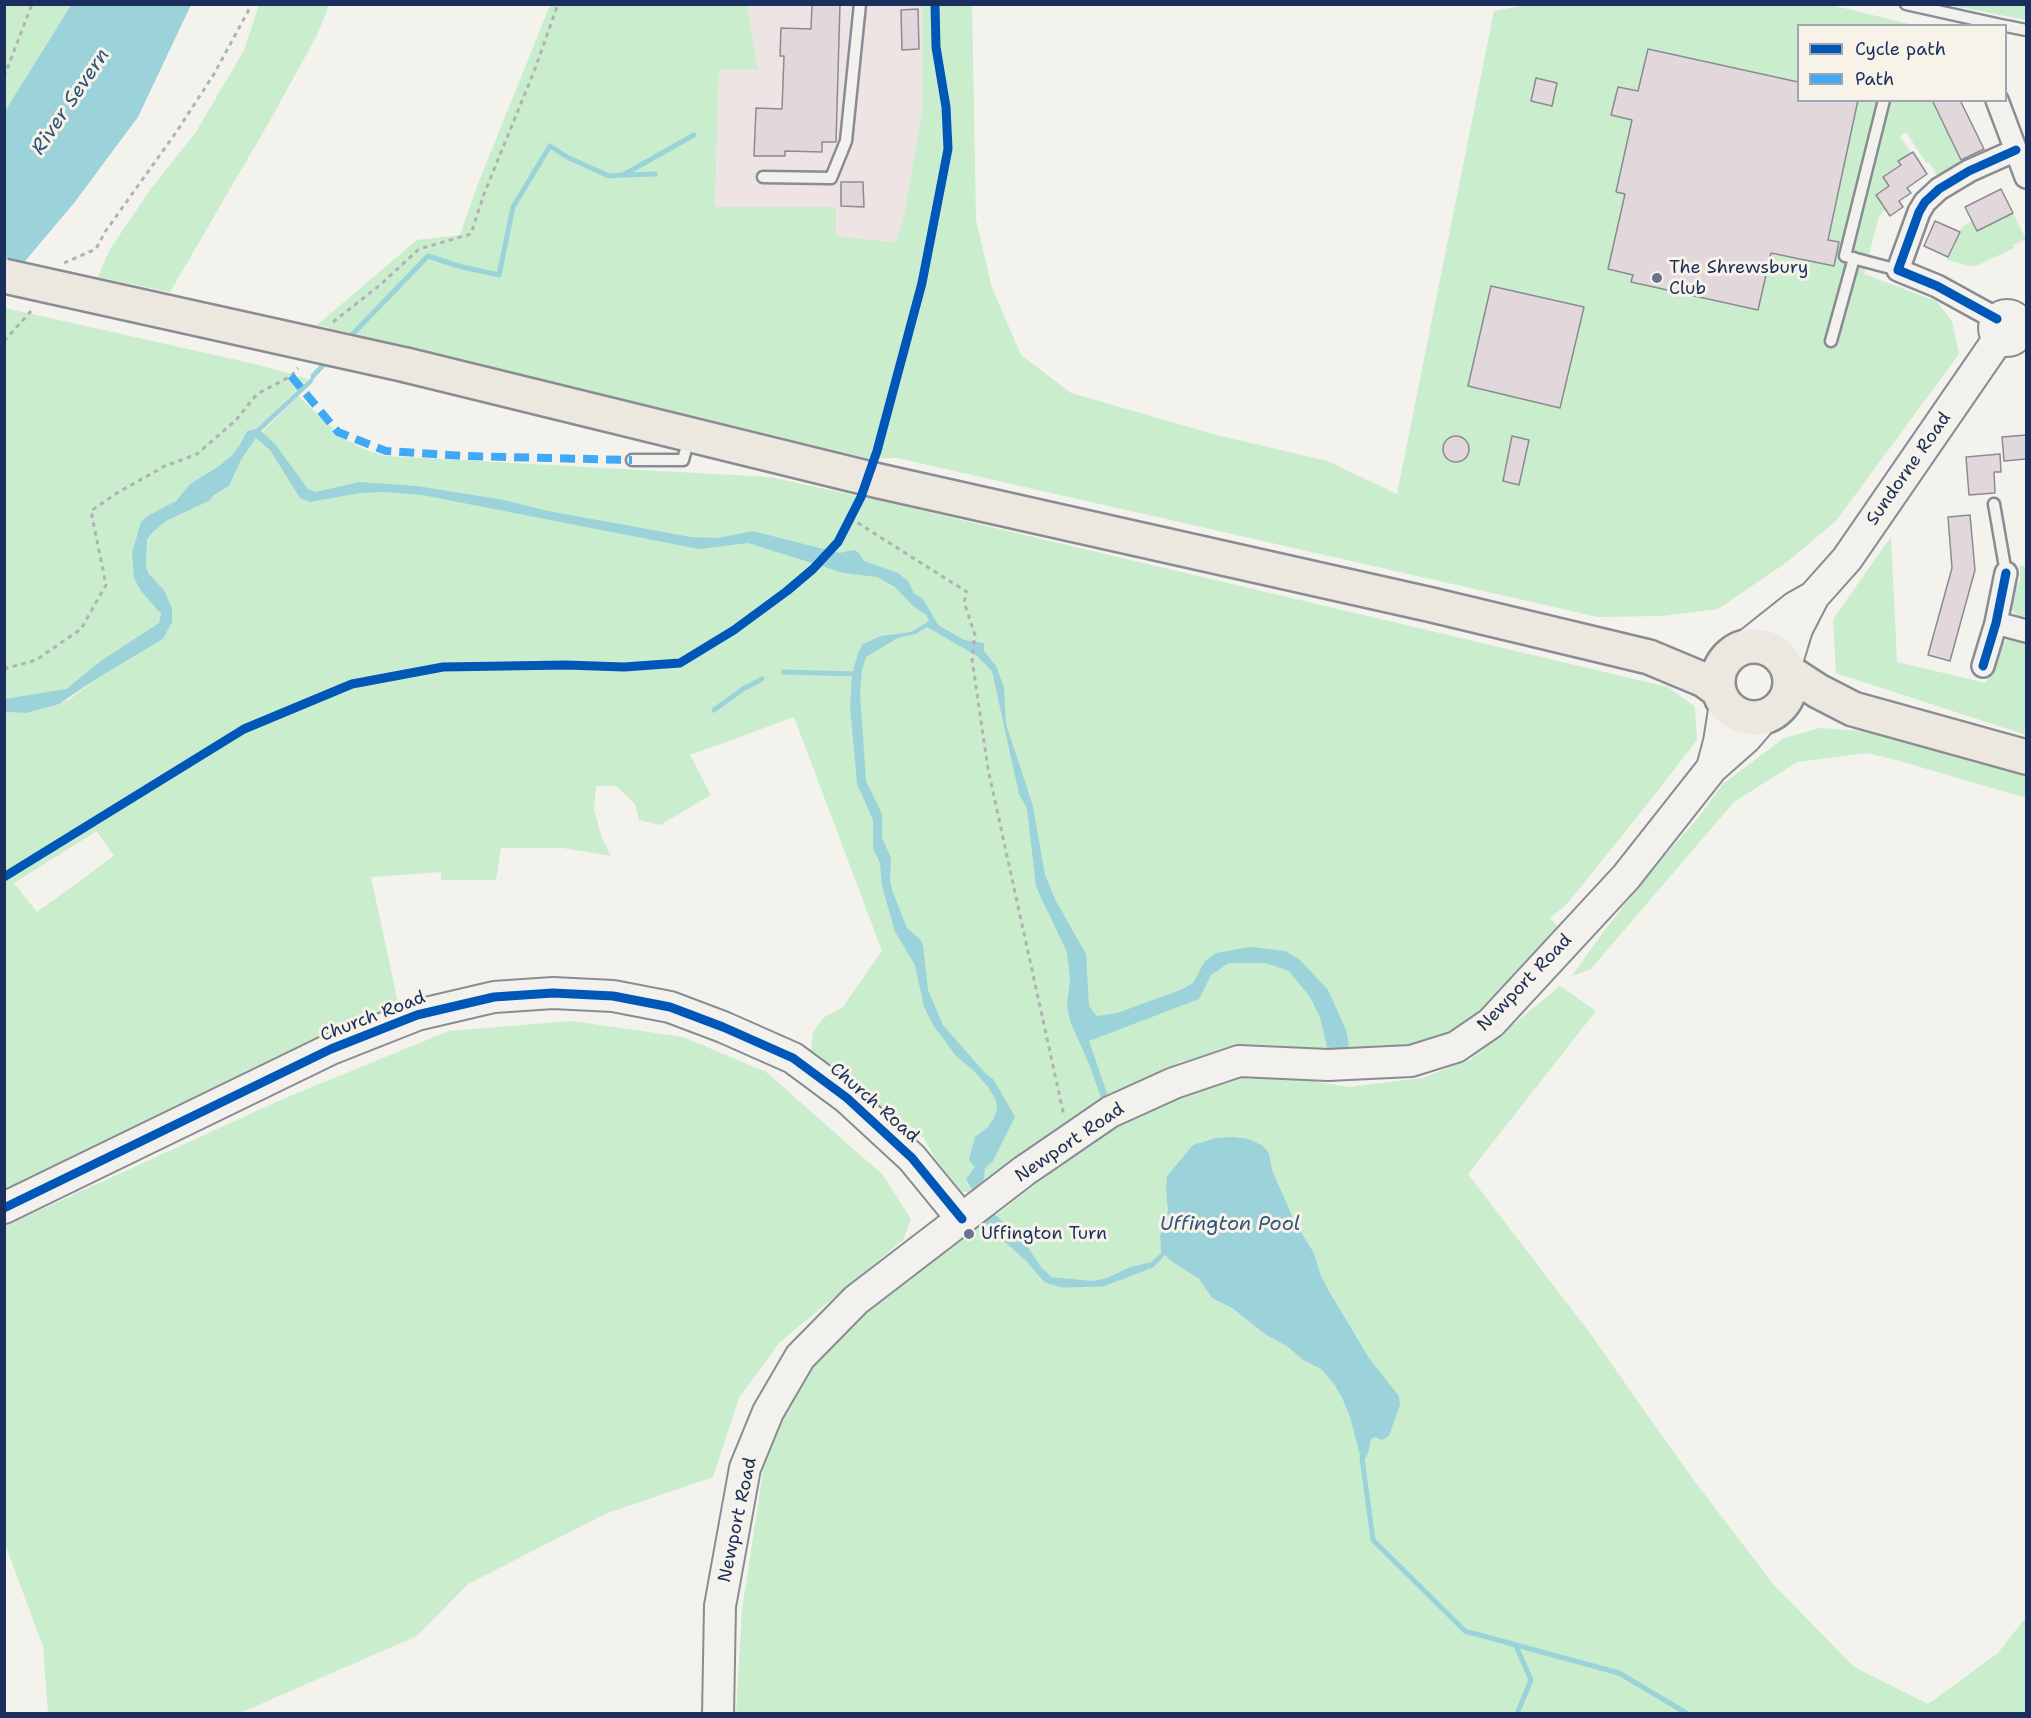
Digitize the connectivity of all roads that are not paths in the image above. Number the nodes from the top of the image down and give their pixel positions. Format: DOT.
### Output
graph roads {
  1 [pos="860,4"];
  2 [pos="1906,4"];
  3 [pos="1996,24"];
  4 [pos="2007,26"];
  5 [pos="2026,30"];
  6 [pos="1884,102"];
  7 [pos="1998,102"];
  8 [pos="2016,150"];
  9 [pos="763,177"];
  10 [pos="2026,177"];
  11 [pos="1854,258"];
  12 [pos="1898,270"];
  13 [pos="4,276"];
  14 [pos="2014,323"];
  15 [pos="1831,341"];
  16 [pos="690,434"];
  17 [pos="632,460"];
  18 [pos="1994,504"];
  19 [pos="2006,573"];
  20 [pos="1814,596"];
  21 [pos="1996,623"];
  22 [pos="2026,632"];
  23 [pos="1737,651"];
  24 [pos="1649,657"];
  25 [pos="1983,666"];
  26 [pos="1788,668"];
  27 [pos="1722,697"];
  28 [pos="1853,709"];
  29 [pos="1768,715"];
  30 [pos="2026,757"];
  31 [pos="1712,768"];
  32 [pos="4,1208"];
  33 [pos="967,1216"];
  34 [pos="718,1713"];
  1 -- 9 [label="lane"];
  2 -- 3 [label="lane"];
  4 -- 5 [label="lane"];
  6 -- 11 [label="lane"];
  7 -- 8 [label="street"];
  8 -- 10 [label="street"];
  8 -- 12 [label="street"];
  11 -- 12 [label="lane"];
  11 -- 15 [label="lane"];
  12 -- 14 [label="street"];
  13 -- 16 [label="highway, bridge"];
  14 -- 20 [label="main road, Sundorne Road"];
  16 -- 17 [label="lane"];
  16 -- 24 [label="highway"];
  18 -- 19 [label="lane"];
  19 -- 21 [label="street"];
  20 -- 23 [label="main road, Sundorne Road"];
  20 -- 26 [label="main road, Sundorne Road"];
  21 -- 22 [label="street"];
  21 -- 25 [label="street"];
  23 -- 24 [label="highway"];
  23 -- 26 [label="highway"];
  23 -- 27 [label="highway"];
  24 -- 27 [label="highway"];
  26 -- 28 [label="highway"];
  26 -- 29 [label="highway"];
  27 -- 29 [label="highway"];
  27 -- 31 [label="main road, Newport Road"];
  28 -- 29 [label="highway"];
  28 -- 30 [label="highway"];
  29 -- 31 [label="main road, Newport Road"];
  31 -- 33 [label="main road, Newport Road"];
  32 -- 33 [label="main road, Church Road"];
  33 -- 34 [label="main road, Newport Road"];
}
